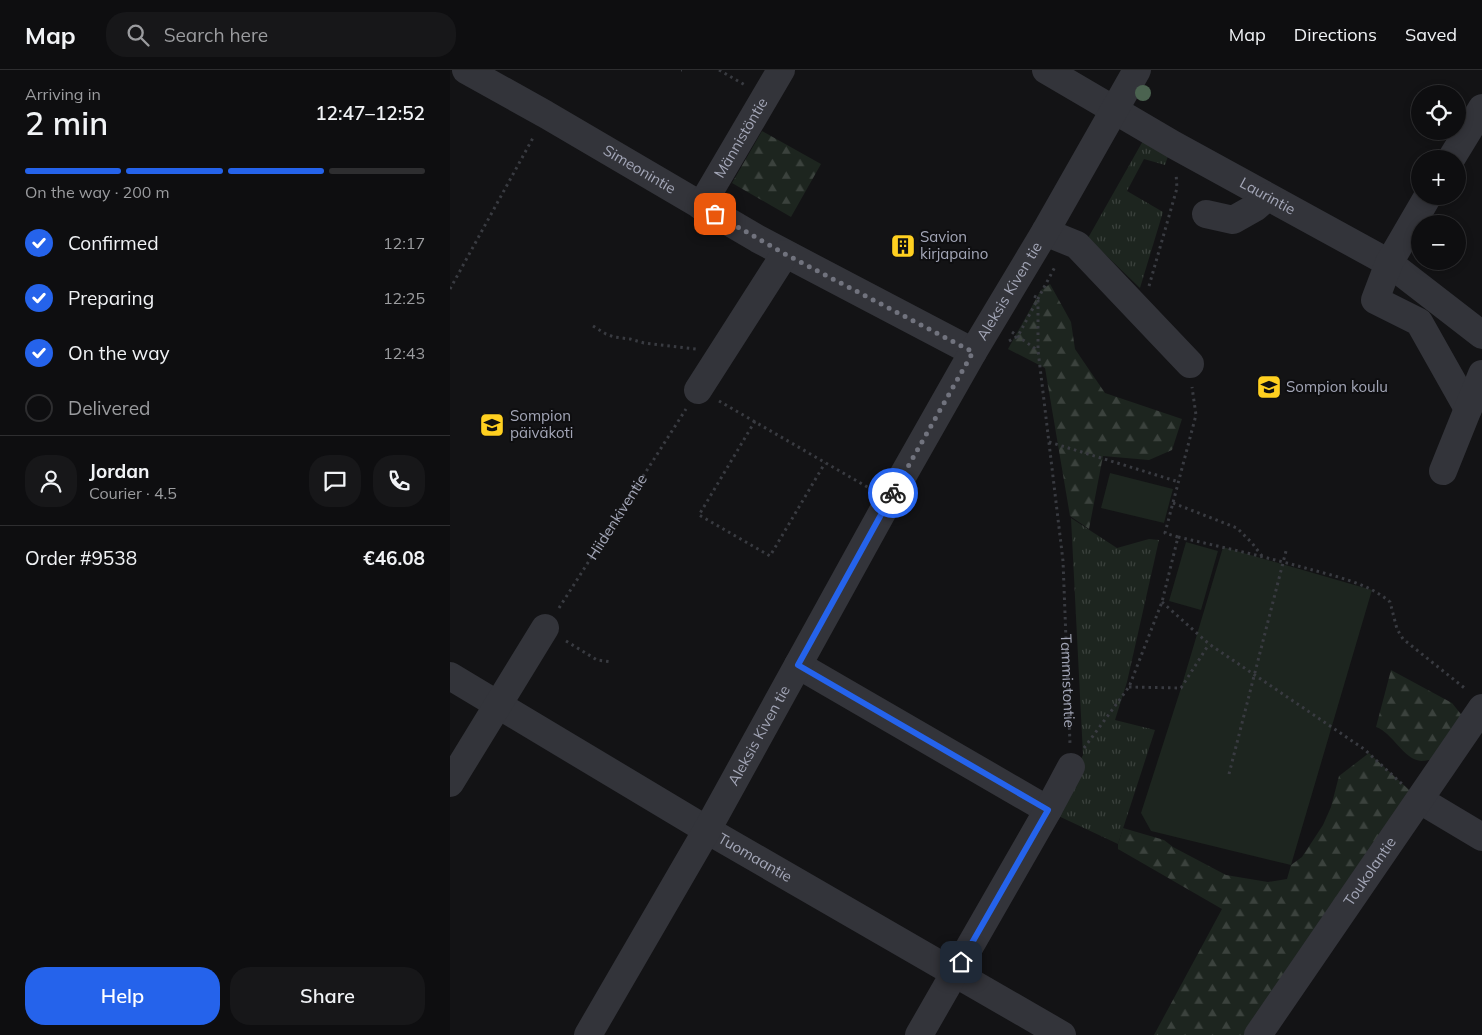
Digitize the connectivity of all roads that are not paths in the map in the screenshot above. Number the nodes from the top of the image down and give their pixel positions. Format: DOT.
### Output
graph roads {
  1 [pos="466,70"];
  2 [pos="781,70"];
  3 [pos="1046,70"];
  4 [pos="1137,70"];
  5 [pos="1482,108"];
  6 [pos="1115,110"];
  7 [pos="1456,150"];
  8 [pos="1268,197"];
  9 [pos="1423,205"];
  10 [pos="700,206"];
  11 [pos="1206,214"];
  12 [pos="1045,232"];
  13 [pos="785,254"];
  14 [pos="1389,263"];
  15 [pos="1482,334"];
  16 [pos="973,352"];
  17 [pos="1190,364"];
  18 [pos="1482,374"];
  19 [pos="698,390"];
  20 [pos="1468,409"];
  21 [pos="1443,471"];
  22 [pos="545,628"];
  23 [pos="798,665"];
  24 [pos="450,676"];
  25 [pos="1478,701"];
  26 [pos="498,704"];
  27 [pos="1071,767"];
  28 [pos="450,783"];
  29 [pos="1420,800"];
  30 [pos="1048,810"];
  31 [pos="707,830"];
  32 [pos="1482,837"];
  33 [pos="954,973"];
  34 [pos="588,1035"];
  35 [pos="919,1035"];
  36 [pos="1062,1035"];
  37 [pos="1258,1035"];
  1 -- 10 [label="street, Simeonintie"];
  2 -- 10 [label="street, Männistöntie"];
  3 -- 6 [label="street, Laurintie"];
  4 -- 6 [label="street, Aleksis Kiven tie"];
  5 -- 7 [label="street"];
  6 -- 8 [label="street, Laurintie"];
  6 -- 12 [label="street, Aleksis Kiven tie"];
  8 -- 11 [label="street"];
  8 -- 14 [label="street, Laurintie"];
  9 -- 14 [label="street"];
  10 -- 13 [label="street, Simeonintie"];
  12 -- 16 [label="street, Aleksis Kiven tie"];
  12 -- 17 [label="street"];
  13 -- 16 [label="street, Simeonintie"];
  13 -- 19 [label="street"];
  14 -- 15 [label="street, Laurintie"];
  14 -- 20 [label="street"];
  16 -- 23 [label="street, Aleksis Kiven tie"];
  18 -- 20 [label="street"];
  20 -- 21 [label="street"];
  22 -- 26 [label="street"];
  23 -- 30 [label="street"];
  23 -- 31 [label="street, Aleksis Kiven tie"];
  24 -- 26 [label="street, Tuomaantie"];
  25 -- 29 [label="street, Toukolantie"];
  26 -- 28 [label="street"];
  26 -- 31 [label="street, Tuomaantie"];
  27 -- 30 [label="street"];
  29 -- 32 [label="street"];
  29 -- 37 [label="street, Toukolantie"];
  30 -- 33 [label="street"];
  31 -- 33 [label="street, Tuomaantie"];
  31 -- 34 [label="street, Aleksis Kiven tie"];
  33 -- 35 [label="street"];
  33 -- 36 [label="street, Tuomaantie"];
}
